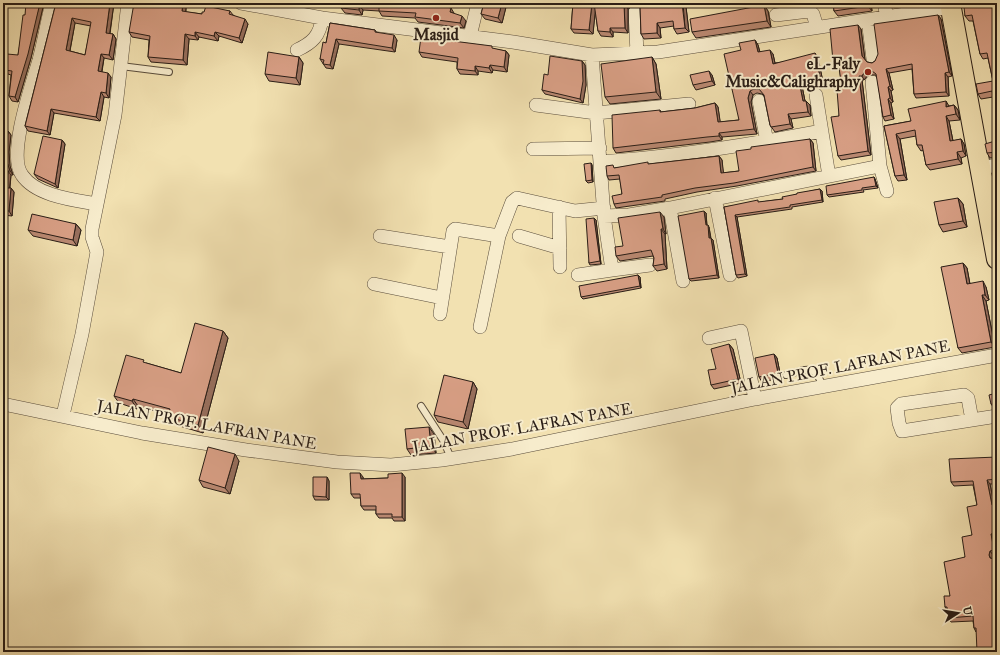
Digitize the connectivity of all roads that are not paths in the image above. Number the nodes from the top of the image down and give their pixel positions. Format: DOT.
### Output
graph roads {
  1 [pos="52,3"];
  2 [pos="128,3"];
  3 [pos="241,3"];
  4 [pos="478,3"];
  5 [pos="884,3"];
  6 [pos="950,5"];
  7 [pos="635,12"];
  8 [pos="776,16"];
  9 [pos="887,17"];
  10 [pos="322,18"];
  11 [pos="868,20"];
  12 [pos="817,27"];
  13 [pos="470,36"];
  14 [pos="297,50"];
  15 [pos="636,53"];
  16 [pos="592,54"];
  17 [pos="873,59"];
  18 [pos="121,66"];
  19 [pos="169,72"];
  20 [pos="872,82"];
  21 [pos="816,95"];
  22 [pos="759,101"];
  23 [pos="690,104"];
  24 [pos="536,105"];
  25 [pos="596,113"];
  26 [pos="822,131"];
  27 [pos="767,142"];
  28 [pos="600,148"];
  29 [pos="533,149"];
  30 [pos="600,162"];
  31 [pos="880,166"];
  32 [pos="989,166"];
  33 [pos="829,176"];
  34 [pos="887,191"];
  35 [pos="715,198"];
  36 [pos="97,204"];
  37 [pos="560,207"];
  38 [pos="670,208"];
  39 [pos="604,212"];
  40 [pos="380,236"];
  41 [pos="499,236"];
  42 [pos="519,236"];
  43 [pos="450,246"];
  44 [pos="560,248"];
  45 [pos="997,253"];
  46 [pos="650,264"];
  47 [pos="560,267"];
  48 [pos="612,270"];
  49 [pos="578,275"];
  50 [pos="730,275"];
  51 [pos="683,281"];
  52 [pos="374,284"];
  53 [pos="442,298"];
  54 [pos="440,314"];
  55 [pos="480,327"];
  56 [pos="709,338"];
  57 [pos="997,355"];
  58 [pos="786,375"];
  59 [pos="823,387"];
  60 [pos="755,399"];
  61 [pos="3,404"];
  62 [pos="421,406"];
  63 [pos="63,415"];
  64 [pos="997,416"];
  65 [pos="972,420"];
  66 [pos="451,458"];
  1 -- 36 [label="street"];
  2 -- 18 [label="street"];
  3 -- 10 [label="street"];
  4 -- 13 [label="street"];
  5 -- 9 [label="street"];
  6 -- 9 [label="street"];
  6 -- 32 [label="main road"];
  7 -- 15 [label="street"];
  8 -- 12 [label="street"];
  9 -- 11 [label="street"];
  10 -- 13 [label="street"];
  10 -- 14 [label="street"];
  11 -- 12 [label="street"];
  11 -- 17 [label="street"];
  12 -- 15 [label="street"];
  13 -- 16 [label="street"];
  15 -- 16 [label="street"];
  16 -- 25 [label="street"];
  18 -- 19 [label="lane"];
  18 -- 36 [label="street"];
  20 -- 31 [label="street"];
  21 -- 26 [label="street"];
  22 -- 27 [label="street"];
  23 -- 25 [label="street"];
  24 -- 25 [label="street"];
  25 -- 28 [label="street"];
  26 -- 27 [label="street"];
  26 -- 33 [label="street"];
  27 -- 30 [label="street"];
  28 -- 29 [label="street"];
  28 -- 30 [label="street"];
  30 -- 39 [label="street"];
  31 -- 33 [label="street"];
  31 -- 34 [label="street"];
  32 -- 45 [label="main road"];
  33 -- 35 [label="street"];
  35 -- 38 [label="street"];
  35 -- 50 [label="street"];
  36 -- 63 [label="street"];
  37 -- 39 [label="street"];
  37 -- 41 [label="street"];
  37 -- 44 [label="street"];
  38 -- 39 [label="street"];
  38 -- 51 [label="street"];
  39 -- 48 [label="street"];
  40 -- 43 [label="street"];
  41 -- 43 [label="street"];
  41 -- 55 [label="street"];
  42 -- 44 [label="street"];
  43 -- 53 [label="street"];
  44 -- 47 [label="street"];
  46 -- 48 [label="street"];
  48 -- 49 [label="street"];
  52 -- 53 [label="street"];
  53 -- 54 [label="street"];
  56 -- 60 [label="street"];
  57 -- 59 [label="street, JALAN PROF. LAFRAN PANE"];
  58 -- 59 [label="lane"];
  59 -- 60 [label="street, JALAN PROF. LAFRAN PANE"];
  60 -- 66 [label="street, JALAN PROF. LAFRAN PANE"];
  61 -- 63 [label="street, JALAN PROF. LAFRAN PANE"];
  62 -- 66 [label="lane"];
  63 -- 66 [label="street, JALAN PROF. LAFRAN PANE"];
  64 -- 65 [label="street"];
  65 -- 65 [label="street"];
}
